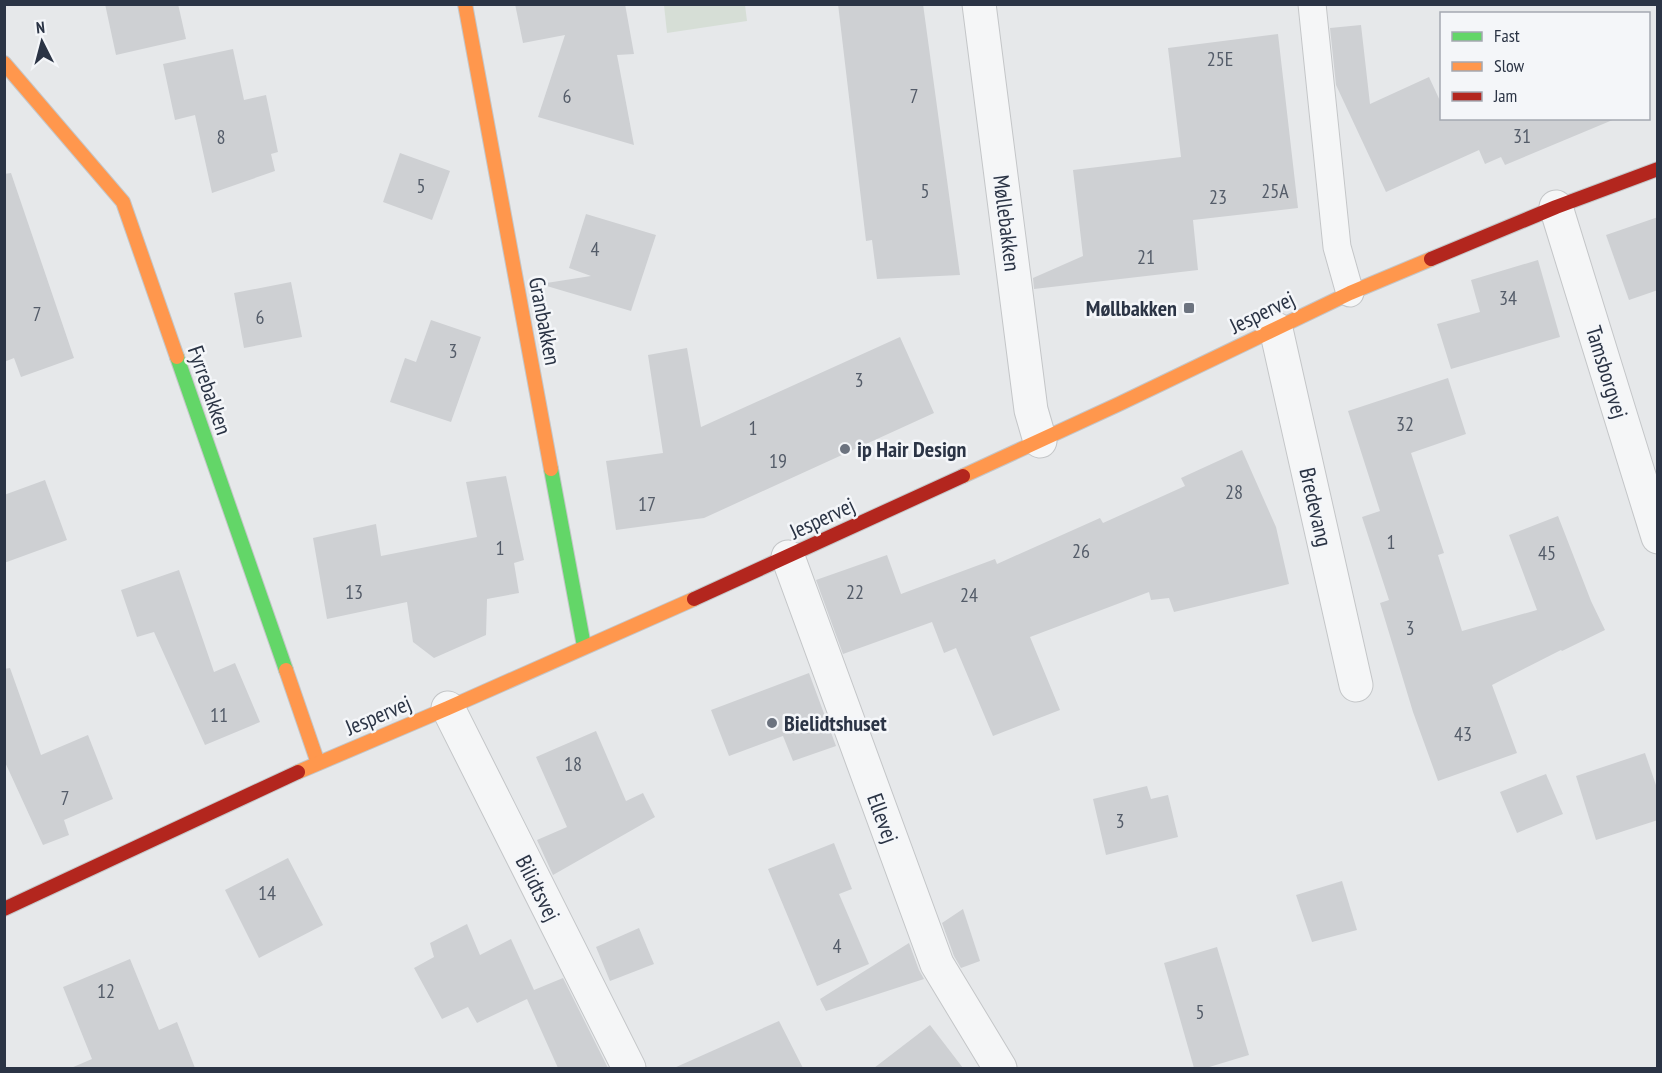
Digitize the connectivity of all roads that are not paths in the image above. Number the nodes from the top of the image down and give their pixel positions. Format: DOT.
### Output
graph roads {
  1 [pos="465,4"];
  2 [pos="979,4"];
  3 [pos="1312,4"];
  4 [pos="4,63"];
  5 [pos="1658,169"];
  6 [pos="1556,207"];
  7 [pos="1350,293"];
  8 [pos="1276,329"];
  9 [pos="1040,441"];
  10 [pos="1658,537"];
  11 [pos="788,556"];
  12 [pos="584,646"];
  13 [pos="1356,686"];
  14 [pos="448,708"];
  15 [pos="318,763"];
  16 [pos="4,909"];
  17 [pos="629,1068"];
  18 [pos="1000,1068"];
  1 -- 12 [label="street, Granbakken"];
  2 -- 9 [label="street, Møllebakken"];
  3 -- 7 [label="lane"];
  4 -- 15 [label="street, Fyrrebakken"];
  5 -- 6 [label="street, Jespervej"];
  6 -- 7 [label="street, Jespervej"];
  6 -- 10 [label="street, Tamsborgvej"];
  7 -- 8 [label="street, Jespervej"];
  8 -- 9 [label="street, Jespervej"];
  8 -- 13 [label="street, Bredevang"];
  9 -- 11 [label="street, Jespervej"];
  11 -- 12 [label="street, Jespervej"];
  11 -- 18 [label="street, Ellevej"];
  12 -- 14 [label="street, Jespervej"];
  14 -- 15 [label="street, Jespervej"];
  14 -- 17 [label="street, Bilidtsvej"];
  15 -- 16 [label="street, Jespervej"];
}
